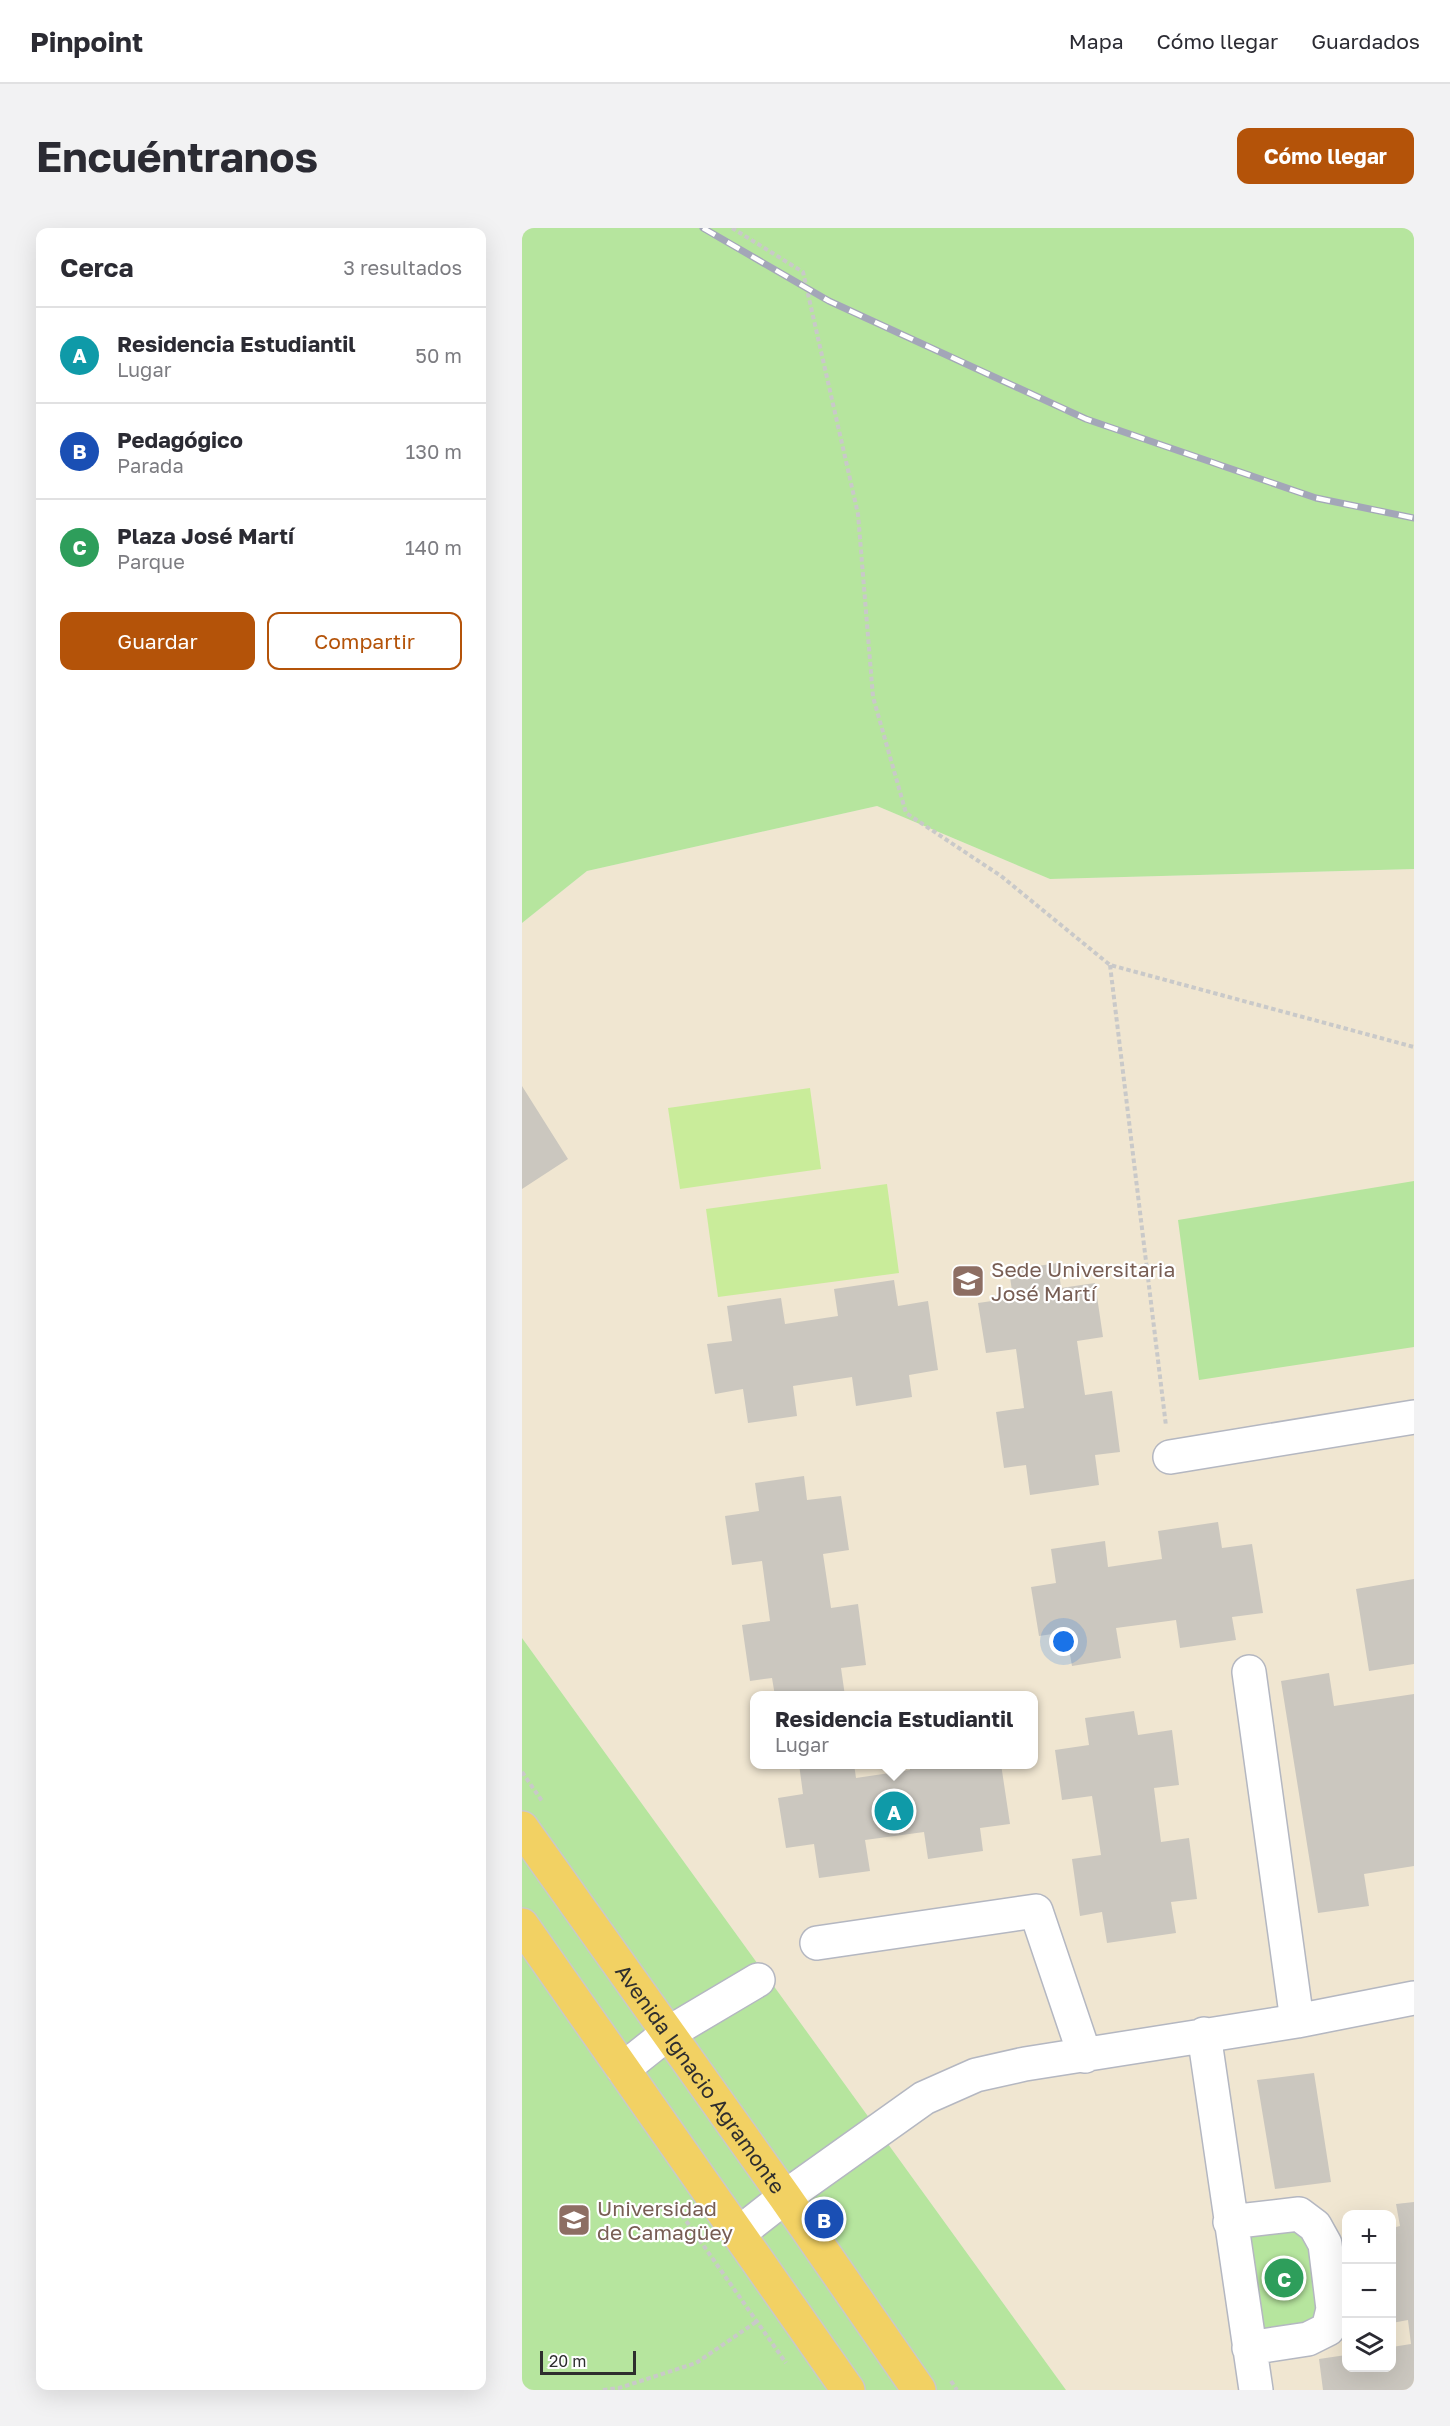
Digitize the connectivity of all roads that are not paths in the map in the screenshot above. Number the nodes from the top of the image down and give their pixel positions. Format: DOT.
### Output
graph roads {
  1 [pos="1414,1418"];
  2 [pos="1170,1457"];
  3 [pos="1249,1671"];
  4 [pos="522,1828"];
  5 [pos="522,1925"];
  6 [pos="817,1943"];
  7 [pos="758,1980"];
  8 [pos="1414,1998"];
  9 [pos="1297,2021"];
  10 [pos="667,2034"];
  11 [pos="1204,2034"];
  12 [pos="1085,2056"];
  13 [pos="623,2069"];
  14 [pos="785,2197"];
  15 [pos="1230,2222"];
  16 [pos="738,2234"];
  17 [pos="1250,2348"];
  18 [pos="848,2390"];
  19 [pos="919,2390"];
  20 [pos="1256,2390"];
  1 -- 2 [label="lane"];
  3 -- 9 [label="lane"];
  4 -- 10 [label="main road, Avenida Ignacio Agramonte"];
  5 -- 13 [label="main road"];
  6 -- 12 [label="lane"];
  7 -- 10 [label="lane"];
  8 -- 9 [label="lane"];
  9 -- 11 [label="lane"];
  10 -- 13 [label="lane"];
  10 -- 14 [label="main road, Avenida Ignacio Agramonte"];
  11 -- 12 [label="lane"];
  11 -- 15 [label="lane"];
  12 -- 14 [label="lane"];
  13 -- 16 [label="main road"];
  14 -- 16 [label="lane"];
  14 -- 19 [label="main road, Avenida Ignacio Agramonte"];
  15 -- 17 [label="lane"];
  15 -- 17 [label="lane"];
  16 -- 18 [label="main road"];
  17 -- 20 [label="lane"];
}
